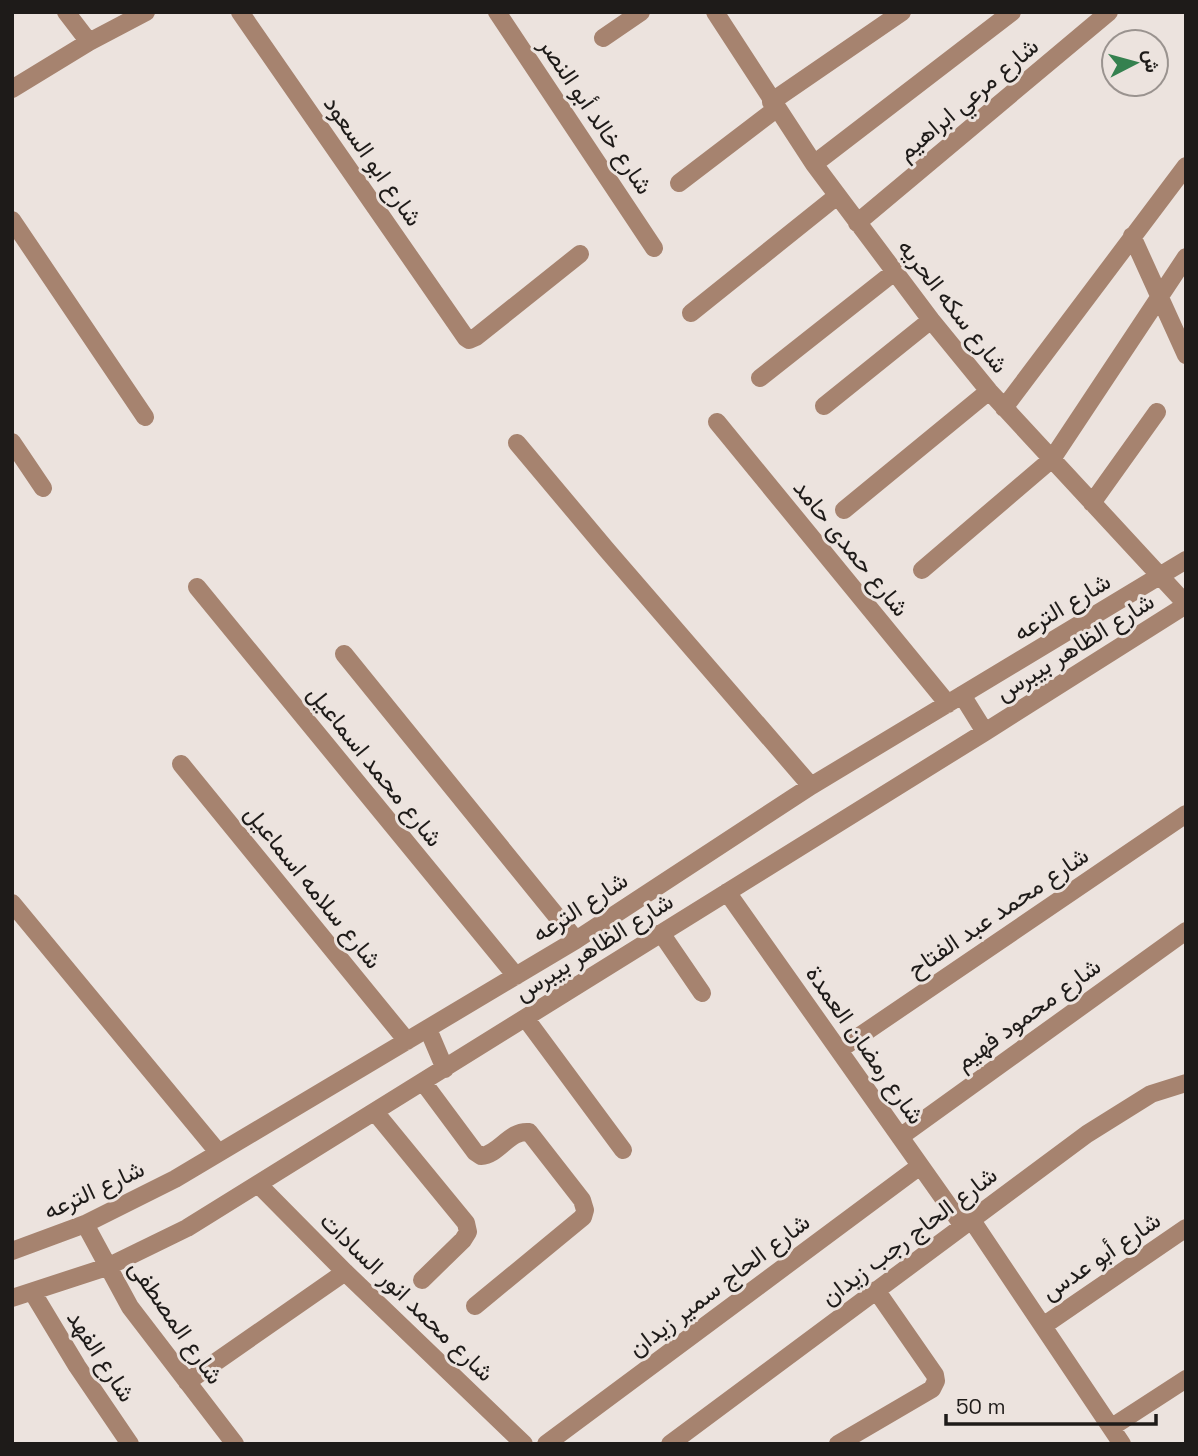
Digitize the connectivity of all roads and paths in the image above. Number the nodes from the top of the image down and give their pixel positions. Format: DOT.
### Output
graph roads {
  1 [pos="66,12"];
  2 [pos="146,12"];
  3 [pos="240,12"];
  4 [pos="497,12"];
  5 [pos="641,12"];
  6 [pos="715,12"];
  7 [pos="902,12"];
  8 [pos="1012,12"];
  9 [pos="1109,12"];
  10 [pos="619,18"];
  11 [pos="603,38"];
  12 [pos="89,42"];
  13 [pos="12,89"];
  14 [pos="774,106"];
  15 [pos="814,164"];
  16 [pos="1186,166"];
  17 [pos="679,183"];
  18 [pos="837,196"];
  19 [pos="12,220"];
  20 [pos="857,223"];
  21 [pos="1132,236"];
  22 [pos="654,248"];
  23 [pos="580,254"];
  24 [pos="1186,257"];
  25 [pos="894,273"];
  26 [pos="1159,296"];
  27 [pos="691,313"];
  28 [pos="931,320"];
  29 [pos="1186,355"];
  30 [pos="760,378"];
  31 [pos="989,391"];
  32 [pos="824,406"];
  33 [pos="1004,408"];
  34 [pos="1157,412"];
  35 [pos="145,417"];
  36 [pos="717,422"];
  37 [pos="12,442"];
  38 [pos="517,443"];
  39 [pos="1052,459"];
  40 [pos="43,488"];
  41 [pos="1092,503"];
  42 [pos="844,510"];
  43 [pos="1186,560"];
  44 [pos="922,570"];
  45 [pos="1161,577"];
  46 [pos="197,587"];
  47 [pos="1186,605"];
  48 [pos="344,654"];
  49 [pos="955,700"];
  50 [pos="985,732"];
  51 [pos="181,764"];
  52 [pos="811,786"];
  53 [pos="1186,814"];
  54 [pos="727,892"];
  55 [pos="12,903"];
  56 [pos="1186,931"];
  57 [pos="661,933"];
  58 [pos="576,940"];
  59 [pos="516,976"];
  60 [pos="702,993"];
  61 [pos="526,1019"];
  62 [pos="428,1029"];
  63 [pos="407,1041"];
  64 [pos="839,1051"];
  65 [pos="445,1069"];
  66 [pos="423,1082"];
  67 [pos="1186,1083"];
  68 [pos="375,1112"];
  69 [pos="900,1137"];
  70 [pos="623,1150"];
  71 [pos="219,1152"];
  72 [pos="920,1166"];
  73 [pos="258,1184"];
  74 [pos="967,1223"];
  75 [pos="85,1224"];
  76 [pos="1186,1228"];
  77 [pos="12,1251"];
  78 [pos="107,1267"];
  79 [pos="345,1272"];
  80 [pos="422,1280"];
  81 [pos="876,1290"];
  82 [pos="33,1293"];
  83 [pos="12,1298"];
  84 [pos="475,1306"];
  85 [pos="1043,1325"];
  86 [pos="1186,1379"];
  87 [pos="187,1382"];
  88 [pos="1112,1427"];
  89 [pos="130,1444"];
  90 [pos="234,1444"];
  91 [pos="524,1444"];
  92 [pos="547,1444"];
  93 [pos="670,1444"];
  94 [pos="838,1444"];
  95 [pos="1122,1444"];
  1 -- 12 [label="street"];
  2 -- 12 [label="street"];
  3 -- 23 [label="street, شارع ابو السعود"];
  4 -- 22 [label="street, شارع خالد أبو النصر"];
  5 -- 10 [label="street"];
  6 -- 14 [label="street, شارع سكه الحريه"];
  7 -- 14 [label="street"];
  8 -- 15 [label="street"];
  9 -- 20 [label="street, شارع مرعي ابراهيم"];
  10 -- 11 [label="street"];
  12 -- 13 [label="street"];
  14 -- 15 [label="street, شارع سكه الحريه"];
  14 -- 17 [label="street"];
  15 -- 18 [label="street, شارع سكه الحريه"];
  16 -- 21 [label="street"];
  18 -- 20 [label="street, شارع سكه الحريه"];
  18 -- 27 [label="street"];
  19 -- 35 [label="street"];
  20 -- 25 [label="street, شارع سكه الحريه"];
  21 -- 26 [label="street"];
  21 -- 33 [label="street"];
  24 -- 26 [label="street"];
  25 -- 28 [label="street, شارع سكه الحريه"];
  25 -- 30 [label="street"];
  26 -- 29 [label="street"];
  26 -- 39 [label="street"];
  28 -- 31 [label="street, شارع سكه الحريه"];
  28 -- 32 [label="street"];
  31 -- 33 [label="street, شارع سكه الحريه"];
  31 -- 42 [label="street"];
  33 -- 39 [label="street, شارع سكه الحريه"];
  34 -- 41 [label="street"];
  36 -- 49 [label="street, شارع حمدى حامد"];
  37 -- 40 [label="street"];
  38 -- 52 [label="street"];
  39 -- 41 [label="street, شارع سكه الحريه"];
  39 -- 44 [label="street"];
  41 -- 45 [label="street, شارع سكه الحريه"];
  43 -- 45 [label="street, شارع الترعه"];
  45 -- 47 [label="street, شارع سكه الحريه"];
  45 -- 49 [label="street, شارع الترعه"];
  46 -- 59 [label="street, شارع محمد اسماعيل"];
  47 -- 50 [label="street, شارع الظاهر بيبرس"];
  48 -- 58 [label="street"];
  49 -- 50 [label="street, شارع حمدى حامد"];
  49 -- 52 [label="street, شارع الترعه"];
  50 -- 54 [label="street, شارع الظاهر بيبرس"];
  51 -- 63 [label="street, شارع سلامه اسماعيل"];
  52 -- 58 [label="street, شارع الترعه"];
  53 -- 64 [label="street, شارع محمد عبد الفتاح"];
  54 -- 57 [label="street, شارع الظاهر بيبرس"];
  54 -- 64 [label="street, شارع رمضان العمدة"];
  55 -- 71 [label="street"];
  56 -- 69 [label="street, شارع محمود فهيم"];
  57 -- 60 [label="street"];
  57 -- 61 [label="street, شارع الظاهر بيبرس"];
  58 -- 59 [label="street, شارع الترعه"];
  59 -- 62 [label="street, شارع الترعه"];
  61 -- 65 [label="street, شارع الظاهر بيبرس"];
  61 -- 70 [label="street"];
  62 -- 63 [label="street, شارع الترعه"];
  62 -- 65 [label="street"];
  63 -- 71 [label="street, شارع الترعه"];
  64 -- 69 [label="street, شارع رمضان العمدة"];
  65 -- 66 [label="street, شارع الظاهر بيبرس"];
  66 -- 68 [label="street, شارع الظاهر بيبرس"];
  66 -- 84 [label="street"];
  67 -- 74 [label="street, شارع الحاج رجب زيدان"];
  68 -- 73 [label="street, شارع الظاهر بيبرس"];
  68 -- 80 [label="street"];
  69 -- 72 [label="street, شارع رمضان العمدة"];
  71 -- 75 [label="street, شارع الترعه"];
  72 -- 74 [label="street, شارع رمضان العمدة"];
  72 -- 92 [label="street, شارع الحاج سمير زيدان"];
  73 -- 78 [label="street, شارع الظاهر بيبرس"];
  73 -- 79 [label="street, شارع محمد انور السادات"];
  74 -- 81 [label="street, شارع الحاج رجب زيدان"];
  74 -- 85 [label="street, شارع رمضان العمدة"];
  75 -- 77 [label="street, شارع الترعه"];
  75 -- 78 [label="street, شارع المصطفى"];
  76 -- 85 [label="street, شارع أبو عدس"];
  78 -- 82 [label="street, شارع الظاهر بيبرس"];
  78 -- 87 [label="street, شارع المصطفى"];
  79 -- 87 [label="street"];
  79 -- 91 [label="street, شارع محمد انور السادات"];
  81 -- 93 [label="street, شارع الحاج رجب زيدان"];
  81 -- 94 [label="street"];
  82 -- 83 [label="street, شارع الظاهر بيبرس"];
  82 -- 89 [label="street, شارع الفهد"];
  85 -- 88 [label="street, شارع رمضان العمدة"];
  86 -- 88 [label="street"];
  87 -- 90 [label="street, شارع المصطفى"];
  88 -- 95 [label="street, شارع رمضان العمدة"];
}
